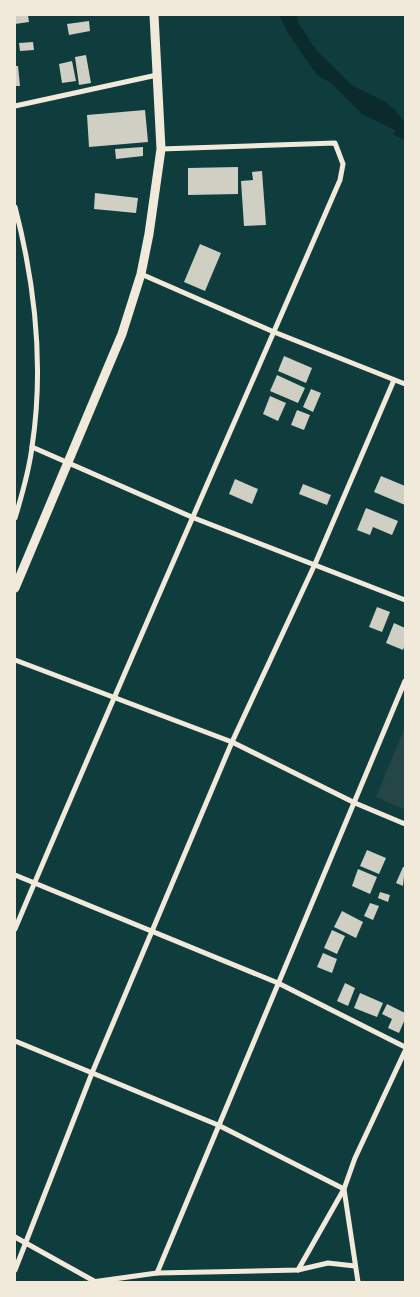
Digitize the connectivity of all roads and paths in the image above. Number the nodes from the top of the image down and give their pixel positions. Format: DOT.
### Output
graph roads {
  1 [pos="154,15"];
  2 [pos="157,75"];
  3 [pos="15,106"];
  4 [pos="161,149"];
  5 [pos="15,207"];
  6 [pos="141,274"];
  7 [pos="274,332"];
  8 [pos="394,380"];
  9 [pos="405,384"];
  10 [pos="32,447"];
  11 [pos="67,463"];
  12 [pos="15,518"];
  13 [pos="194,518"];
  14 [pos="28,556"];
  15 [pos="316,564"];
  16 [pos="15,573"];
  17 [pos="15,588"];
  18 [pos="405,600"];
  19 [pos="15,660"];
  20 [pos="405,681"];
  21 [pos="114,697"];
  22 [pos="232,742"];
  23 [pos="355,803"];
  24 [pos="405,824"];
  25 [pos="15,874"];
  26 [pos="34,883"];
  27 [pos="15,929"];
  28 [pos="152,931"];
  29 [pos="278,983"];
  30 [pos="15,1042"];
  31 [pos="405,1049"];
  32 [pos="92,1073"];
  33 [pos="218,1125"];
  34 [pos="344,1189"];
  35 [pos="15,1237"];
  36 [pos="25,1243"];
  37 [pos="355,1266"];
  38 [pos="15,1270"];
  39 [pos="298,1270"];
  40 [pos="157,1273"];
  41 [pos="93,1282"];
  42 [pos="358,1282"];
  1 -- 2 [label="street"];
  2 -- 3 [label="street"];
  2 -- 4 [label="street"];
  4 -- 6 [label="street"];
  4 -- 7 [label="street"];
  5 -- 10 [label="street"];
  6 -- 7 [label="street"];
  6 -- 11 [label="street"];
  7 -- 8 [label="street"];
  7 -- 13 [label="street"];
  8 -- 9 [label="street"];
  8 -- 15 [label="street"];
  10 -- 11 [label="street"];
  10 -- 12 [label="street"];
  11 -- 13 [label="street"];
  11 -- 14 [label="street"];
  13 -- 15 [label="street"];
  13 -- 21 [label="street"];
  14 -- 16 [label="street"];
  14 -- 17 [label="street"];
  15 -- 18 [label="street"];
  15 -- 22 [label="street"];
  19 -- 21 [label="street"];
  20 -- 23 [label="street"];
  21 -- 22 [label="street"];
  21 -- 26 [label="street"];
  22 -- 23 [label="street"];
  22 -- 28 [label="street"];
  23 -- 24 [label="street"];
  23 -- 29 [label="street"];
  25 -- 26 [label="street"];
  26 -- 27 [label="street"];
  26 -- 28 [label="street"];
  28 -- 29 [label="street"];
  28 -- 32 [label="street"];
  29 -- 31 [label="street"];
  29 -- 33 [label="street"];
  30 -- 32 [label="street"];
  31 -- 34 [label="street"];
  32 -- 33 [label="street"];
  32 -- 36 [label="street"];
  33 -- 34 [label="street"];
  33 -- 40 [label="street"];
  34 -- 37 [label="street"];
  34 -- 39 [label="street"];
  35 -- 36 [label="street"];
  36 -- 38 [label="street"];
  36 -- 41 [label="street"];
  37 -- 39 [label="street"];
  37 -- 42 [label="street"];
  39 -- 40 [label="street"];
  40 -- 41 [label="street"];
}
